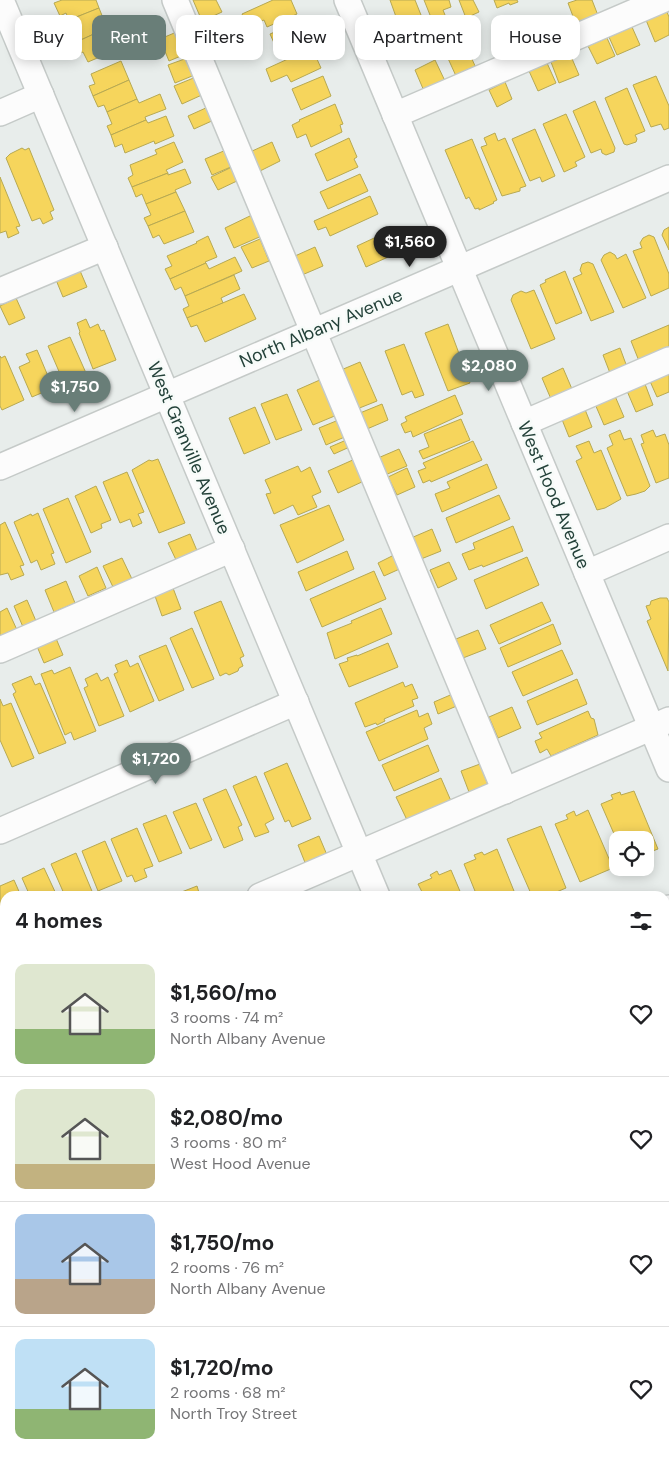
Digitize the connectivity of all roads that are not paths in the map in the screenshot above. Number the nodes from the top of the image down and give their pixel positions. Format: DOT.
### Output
graph roads {
  1 [pos="1,0"];
  2 [pos="175,0"];
  3 [pos="347,0"];
  4 [pos="662,0"];
  5 [pos="41,95"];
  6 [pos="0,113"];
  7 [pos="395,114"];
  8 [pos="669,178"];
  9 [pos="105,246"];
  10 [pos="459,268"];
  11 [pos="0,292"];
  12 [pos="314,331"];
  13 [pos="669,360"];
  14 [pos="167,394"];
  15 [pos="524,423"];
  16 [pos="0,467"];
  17 [pos="669,538"];
  18 [pos="232,549"];
  19 [pos="587,573"];
  20 [pos="0,650"];
  21 [pos="296,702"];
  22 [pos="660,724"];
  23 [pos="669,769"];
  24 [pos="505,790"];
  25 [pos="0,831"];
  26 [pos="360,854"];
  27 [pos="272,891"];
  28 [pos="375,891"];
  1 -- 5 [label="street, West Granville Avenue"];
  2 -- 12 [label="street"];
  3 -- 7 [label="street, West Hood Avenue"];
  4 -- 7 [label="street"];
  5 -- 6 [label="street"];
  5 -- 9 [label="street, West Granville Avenue"];
  7 -- 10 [label="street, West Hood Avenue"];
  8 -- 10 [label="street, North Albany Avenue"];
  9 -- 11 [label="street"];
  9 -- 14 [label="street, West Granville Avenue"];
  10 -- 12 [label="street, North Albany Avenue"];
  10 -- 15 [label="street, West Hood Avenue"];
  12 -- 14 [label="street, North Albany Avenue"];
  12 -- 24 [label="street"];
  13 -- 15 [label="street"];
  14 -- 16 [label="street, North Albany Avenue"];
  14 -- 18 [label="street, West Granville Avenue"];
  15 -- 19 [label="street, West Hood Avenue"];
  17 -- 19 [label="street"];
  18 -- 20 [label="street"];
  18 -- 21 [label="street, West Granville Avenue"];
  19 -- 22 [label="street, West Hood Avenue"];
  21 -- 25 [label="street"];
  21 -- 26 [label="street, West Granville Avenue"];
  22 -- 23 [label="street, West Hood Avenue"];
  22 -- 24 [label="street"];
  24 -- 26 [label="street"];
  26 -- 27 [label="street"];
  26 -- 28 [label="street, West Granville Avenue"];
}
